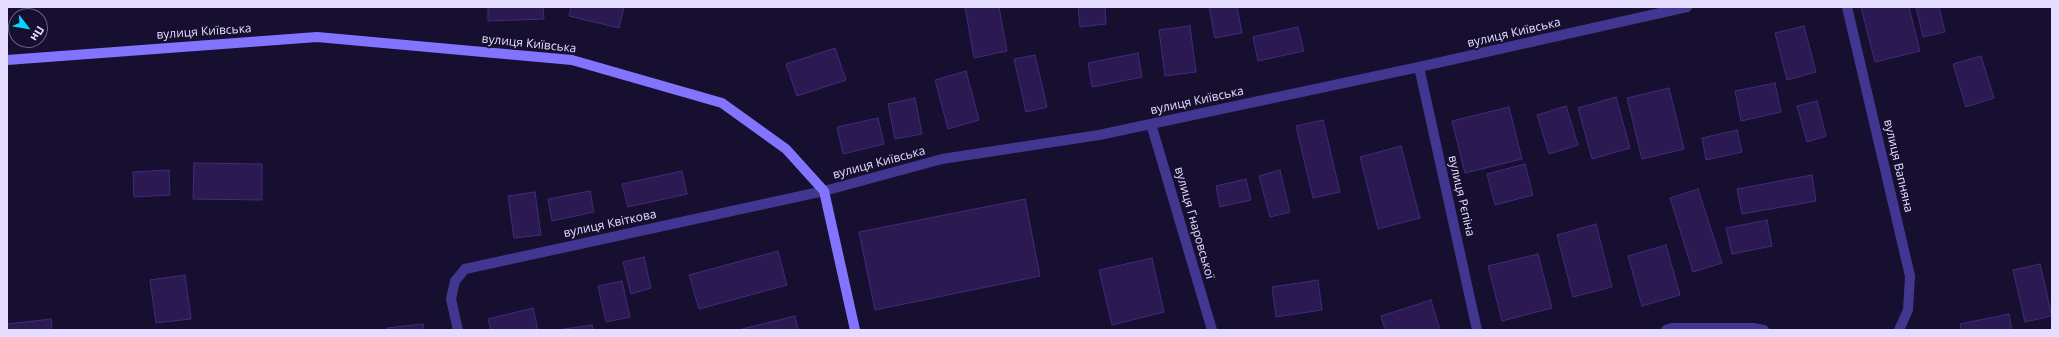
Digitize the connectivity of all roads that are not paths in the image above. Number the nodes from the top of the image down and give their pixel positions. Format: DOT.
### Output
graph roads {
  1 [pos="1687,7"];
  2 [pos="1847,7"];
  3 [pos="7,60"];
  4 [pos="1419,67"];
  5 [pos="1151,124"];
  6 [pos="824,191"];
  7 [pos="458,330"];
  8 [pos="855,330"];
  9 [pos="1212,330"];
  10 [pos="1477,330"];
  11 [pos="1666,330"];
  12 [pos="1764,330"];
  13 [pos="1899,330"];
  1 -- 4 [label="street, вулиця Київська"];
  2 -- 13 [label="street, вулиця Вапняна"];
  3 -- 6 [label="street, вулиця Київська"];
  4 -- 5 [label="street, вулиця Київська"];
  4 -- 10 [label="street, вулиця Рєпіна"];
  5 -- 6 [label="street, вулиця Київська"];
  5 -- 9 [label="street, вулиця Гнаровської"];
  6 -- 7 [label="street, вулиця Квіткова"];
  6 -- 8 [label="street"];
  11 -- 12 [label="street"];
}
